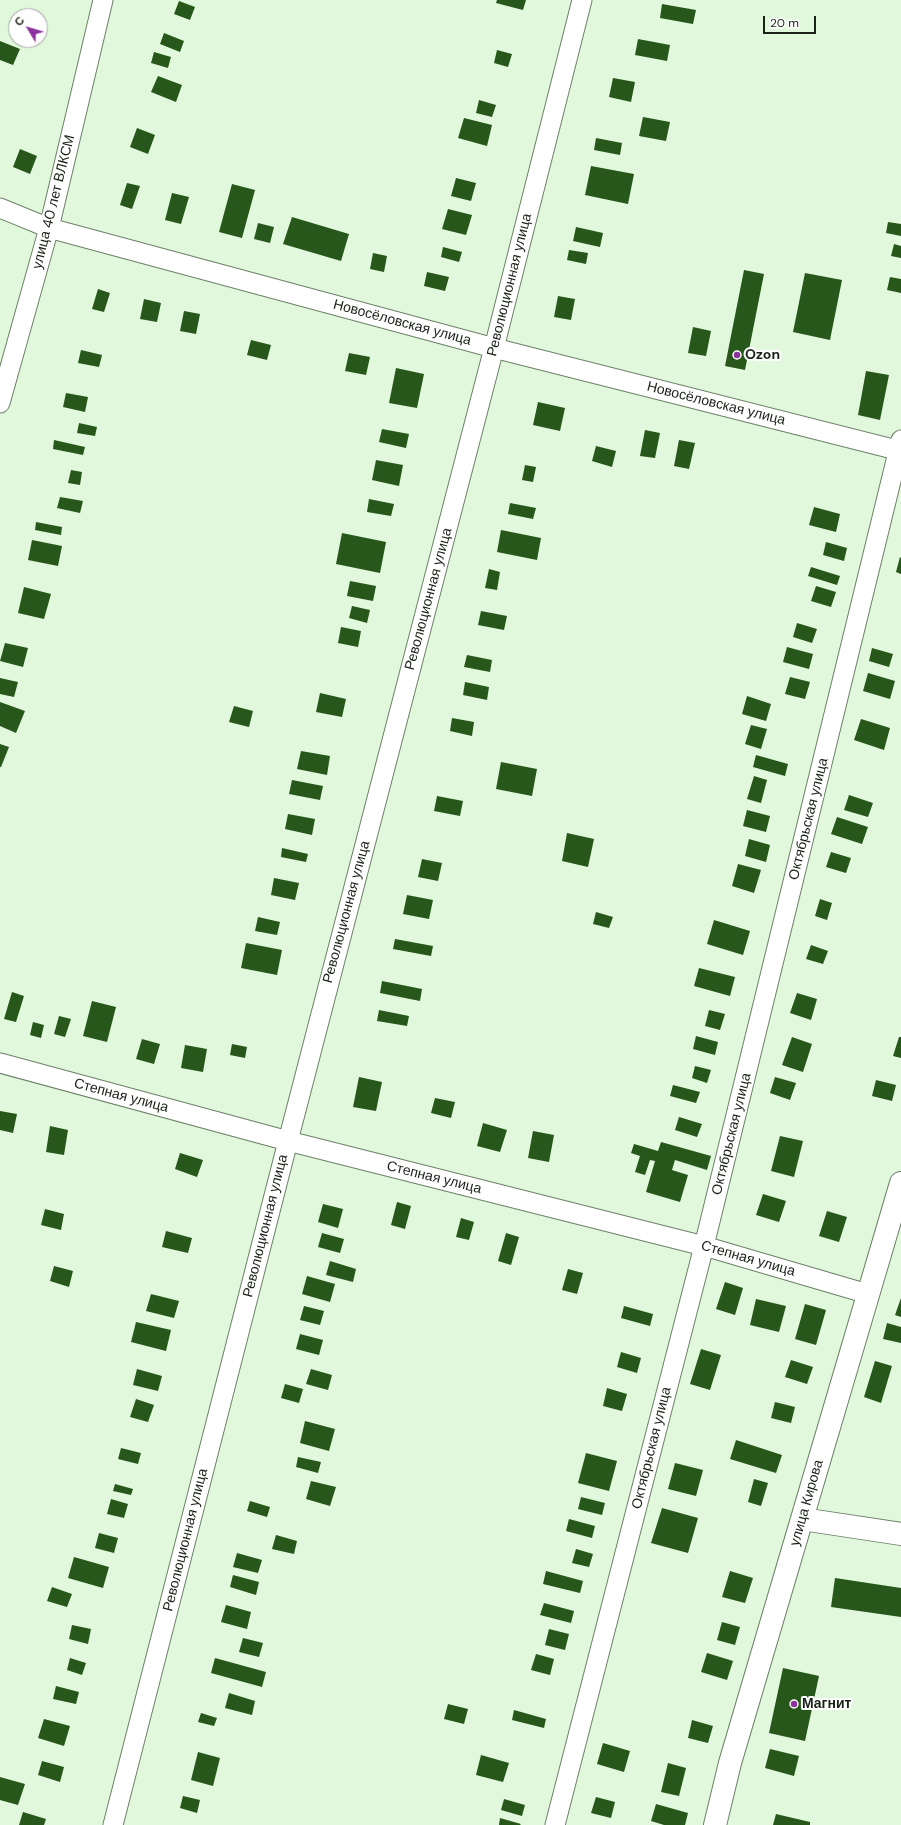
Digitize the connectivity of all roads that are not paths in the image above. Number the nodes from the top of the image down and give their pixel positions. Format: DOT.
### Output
graph roads {
  1 [pos="103,0"];
  2 [pos="582,0"];
  3 [pos="0,208"];
  4 [pos="49,228"];
  5 [pos="494,348"];
  6 [pos="0,403"];
  7 [pos="900,447"];
  8 [pos="0,1063"];
  9 [pos="288,1141"];
  10 [pos="901,1183"];
  11 [pos="704,1246"];
  12 [pos="868,1294"];
  13 [pos="802,1519"];
  14 [pos="901,1534"];
  15 [pos="113,1825"];
  16 [pos="555,1825"];
  17 [pos="715,1825"];
  1 -- 4 [label="street, улица 40 лет ВЛКСМ"];
  2 -- 5 [label="street, Революционная улица"];
  3 -- 4 [label="street, Новосёловская улица"];
  4 -- 5 [label="street, Новосёловская улица"];
  4 -- 6 [label="street, улица 40 лет ВЛКСМ"];
  5 -- 7 [label="street, Новосёловская улица"];
  5 -- 9 [label="street, Революционная улица"];
  7 -- 11 [label="street, Октябрьская улица"];
  8 -- 9 [label="street, Степная улица"];
  9 -- 11 [label="street, Степная улица"];
  9 -- 15 [label="street, Революционная улица"];
  10 -- 12 [label="street, улица Кирова"];
  11 -- 12 [label="street, Степная улица"];
  11 -- 16 [label="street, Октябрьская улица"];
  12 -- 13 [label="street, улица Кирова"];
  13 -- 14 [label="street"];
  13 -- 17 [label="street, улица Кирова"];
}
